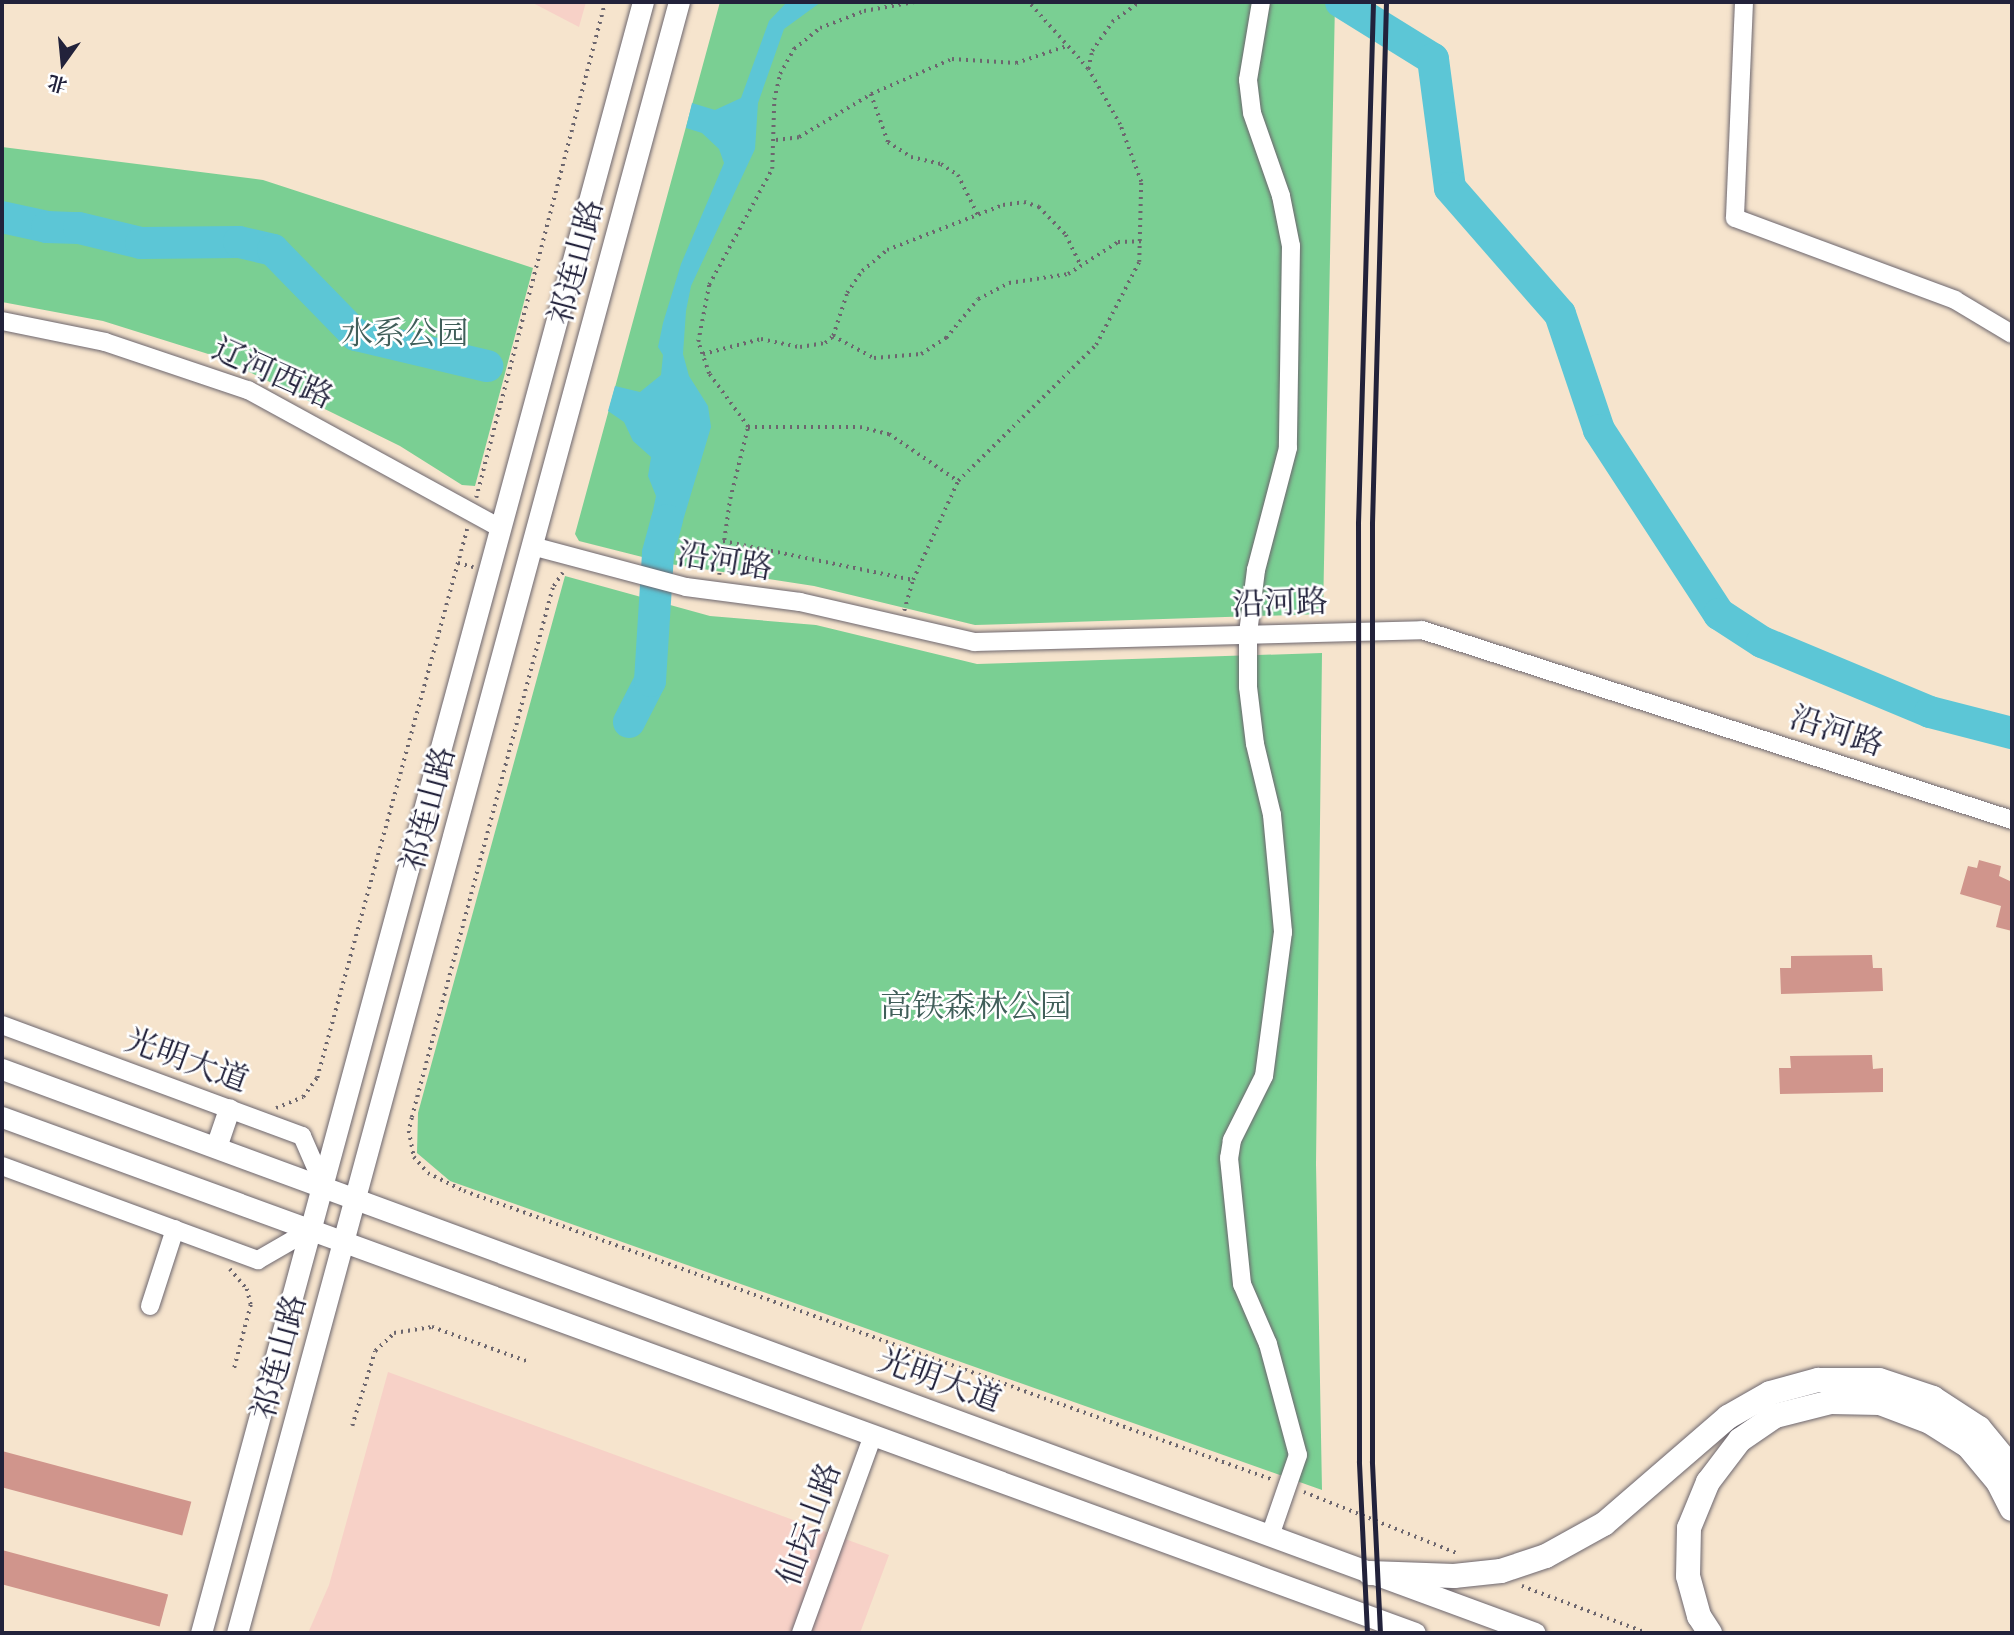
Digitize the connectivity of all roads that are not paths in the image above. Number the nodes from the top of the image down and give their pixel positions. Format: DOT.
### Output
graph roads {
  1 [pos="643,2"];
  2 [pos="679,2"];
  3 [pos="1261,2"];
  4 [pos="1744,2"];
  5 [pos="2,321"];
  6 [pos="2012,334"];
  7 [pos="500,528"];
  8 [pos="531,546"];
  9 [pos="1248,633"];
  10 [pos="2012,820"];
  11 [pos="2,1025"];
  12 [pos="2,1069"];
  13 [pos="229,1109"];
  14 [pos="2,1117"];
  15 [pos="216,1147"];
  16 [pos="2,1166"];
  17 [pos="323,1184"];
  18 [pos="355,1196"];
  19 [pos="175,1229"];
  20 [pos="310,1230"];
  21 [pos="343,1242"];
  22 [pos="150,1306"];
  23 [pos="873,1435"];
  24 [pos="2012,1468"];
  25 [pos="2012,1509"];
  26 [pos="1270,1536"];
  27 [pos="1370,1573"];
  28 [pos="201,1633"];
  29 [pos="237,1633"];
  30 [pos="801,1633"];
  31 [pos="1415,1633"];
  32 [pos="1535,1633"];
  33 [pos="1710,1633"];
  1 -- 7 [label="main road, 祁连山路"];
  2 -- 8 [label="main road, 祁连山路"];
  3 -- 9 [label="street"];
  4 -- 6 [label="street"];
  5 -- 7 [label="street, 辽河西路"];
  7 -- 17 [label="main road, 祁连山路"];
  8 -- 9 [label="street, 沿河路"];
  8 -- 18 [label="main road, 祁连山路"];
  9 -- 10 [label="street, 沿河路"];
  9 -- 26 [label="street"];
  11 -- 13 [label="street, 光明大道"];
  12 -- 15 [label="main road, 光明大道"];
  13 -- 15 [label="main road"];
  13 -- 17 [label="street, 光明大道"];
  14 -- 20 [label="main road"];
  15 -- 17 [label="main road, 光明大道"];
  16 -- 19 [label="street"];
  17 -- 18 [label="main road, 光明大道"];
  17 -- 20 [label="main road, 祁连山路"];
  18 -- 21 [label="main road, 祁连山路"];
  18 -- 26 [label="main road, 光明大道"];
  19 -- 20 [label="street"];
  19 -- 22 [label="street"];
  20 -- 21 [label="main road"];
  20 -- 28 [label="main road, 祁连山路"];
  21 -- 23 [label="main road"];
  21 -- 29 [label="main road, 祁连山路"];
  23 -- 30 [label="street, 仙坛山路"];
  23 -- 31 [label="main road"];
  24 -- 27 [label="highway"];
  25 -- 33 [label="highway"];
  26 -- 27 [label="main road, 光明大道"];
  27 -- 32 [label="main road, 光明大道"];
}
